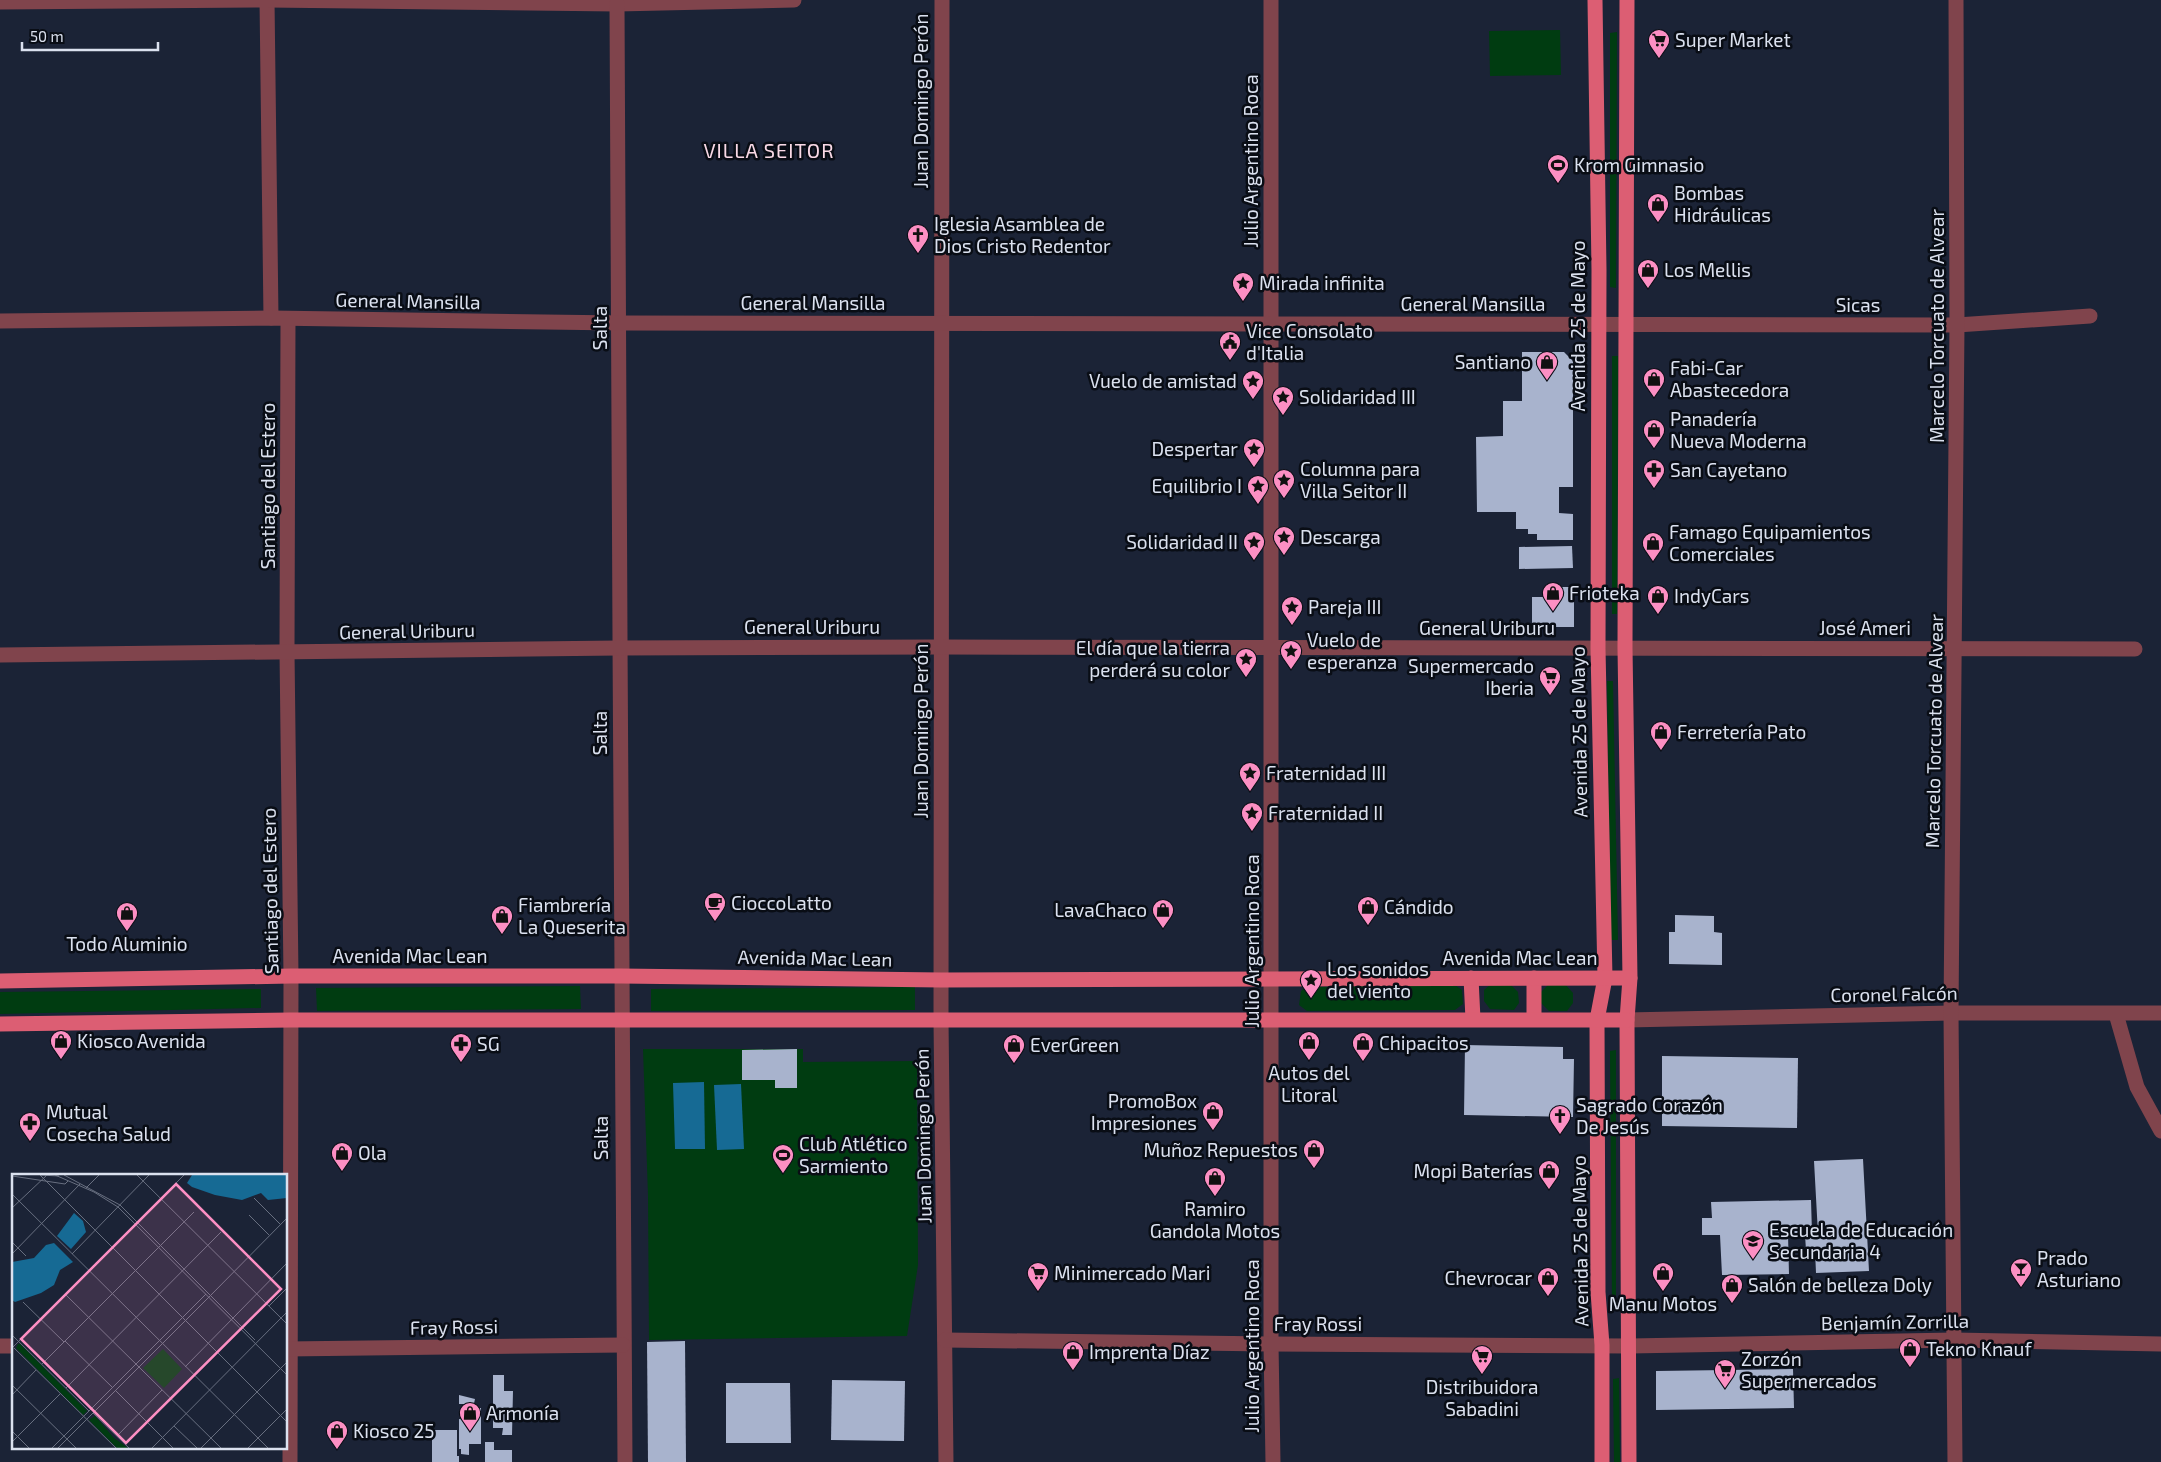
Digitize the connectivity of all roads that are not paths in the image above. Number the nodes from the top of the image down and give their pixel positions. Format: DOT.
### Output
graph roads {
  1 [pos="267,0"];
  2 [pos="794,0"];
  3 [pos="942,0"];
  4 [pos="1271,0"];
  5 [pos="1595,0"];
  6 [pos="1627,0"];
  7 [pos="1956,0"];
  8 [pos="0,2"];
  9 [pos="617,4"];
  10 [pos="2090,316"];
  11 [pos="272,318"];
  12 [pos="288,319"];
  13 [pos="0,321"];
  14 [pos="620,323"];
  15 [pos="941,324"];
  16 [pos="1271,324"];
  17 [pos="1598,324"];
  18 [pos="1626,324"];
  19 [pos="1957,325"];
  20 [pos="942,647"];
  21 [pos="619,648"];
  22 [pos="1272,648"];
  23 [pos="1598,648"];
  24 [pos="1625,648"];
  25 [pos="1956,648"];
  26 [pos="2135,649"];
  27 [pos="287,652"];
  28 [pos="0,655"];
  29 [pos="291,976"];
  30 [pos="621,976"];
  31 [pos="1471,978"];
  32 [pos="1534,978"];
  33 [pos="1605,978"];
  34 [pos="1630,978"];
  35 [pos="1272,979"];
  36 [pos="941,980"];
  37 [pos="0,981"];
  38 [pos="1951,1012"];
  39 [pos="2161,1013"];
  40 [pos="2116,1014"];
  41 [pos="1272,1019"];
  42 [pos="1473,1019"];
  43 [pos="1534,1019"];
  44 [pos="290,1020"];
  45 [pos="620,1020"];
  46 [pos="942,1020"];
  47 [pos="1597,1020"];
  48 [pos="1627,1020"];
  49 [pos="0,1024"];
  50 [pos="2161,1131"];
  51 [pos="945,1340"];
  52 [pos="1954,1340"];
  53 [pos="1271,1344"];
  54 [pos="2161,1344"];
  55 [pos="623,1345"];
  56 [pos="1602,1345"];
  57 [pos="1630,1346"];
  58 [pos="288,1349"];
  59 [pos="290,1462"];
  60 [pos="625,1462"];
  61 [pos="946,1462"];
  62 [pos="1273,1462"];
  63 [pos="1602,1462"];
  64 [pos="1629,1462"];
  65 [pos="1955,1462"];
  1 -- 8 [label="street"];
  1 -- 9 [label="street"];
  1 -- 11 [label="street"];
  2 -- 9 [label="street"];
  3 -- 15 [label="street, Juan Domingo Perón"];
  4 -- 16 [label="street, Julio Argentino Roca"];
  5 -- 17 [label="main road, Avenida 25 de Mayo"];
  6 -- 18 [label="main road"];
  7 -- 19 [label="street, Marcelo Torcuato de Alvear"];
  9 -- 14 [label="street, Salta"];
  10 -- 19 [label="street, Sicas"];
  11 -- 12 [label="street, General Mansilla"];
  11 -- 13 [label="street, General Mansilla"];
  12 -- 14 [label="street, General Mansilla"];
  12 -- 27 [label="street, Santiago del Estero"];
  14 -- 15 [label="street, General Mansilla"];
  14 -- 21 [label="street, Salta"];
  15 -- 16 [label="street, General Mansilla"];
  15 -- 20 [label="street, Juan Domingo Perón"];
  16 -- 17 [label="street, General Mansilla"];
  16 -- 22 [label="street, Julio Argentino Roca"];
  17 -- 18 [label="street, General Mansilla"];
  17 -- 23 [label="main road, Avenida 25 de Mayo"];
  18 -- 19 [label="street, Sicas"];
  18 -- 24 [label="main road"];
  19 -- 25 [label="street, Marcelo Torcuato de Alvear"];
  20 -- 21 [label="street, General Uriburu"];
  20 -- 22 [label="street, General Uriburu"];
  20 -- 36 [label="street, Juan Domingo Perón"];
  21 -- 27 [label="street, General Uriburu"];
  21 -- 30 [label="street, Salta"];
  22 -- 23 [label="street, General Uriburu"];
  22 -- 35 [label="street, Julio Argentino Roca"];
  23 -- 24 [label="street, General Uriburu"];
  23 -- 33 [label="main road, Avenida 25 de Mayo"];
  24 -- 25 [label="street, José Ameri"];
  24 -- 34 [label="main road"];
  25 -- 26 [label="street, José Ameri"];
  25 -- 38 [label="street, Marcelo Torcuato de Alvear"];
  27 -- 28 [label="street, General Uriburu"];
  27 -- 29 [label="street, Santiago del Estero"];
  29 -- 30 [label="main road, Avenida Mac Lean"];
  29 -- 37 [label="main road, Avenida Mac Lean"];
  29 -- 44 [label="street, Santiago del Estero"];
  30 -- 36 [label="main road, Avenida Mac Lean"];
  30 -- 45 [label="street, Salta"];
  31 -- 32 [label="main road, Avenida Mac Lean"];
  31 -- 35 [label="main road, Avenida Mac Lean"];
  31 -- 42 [label="main road"];
  32 -- 33 [label="main road, Avenida Mac Lean"];
  32 -- 43 [label="main road"];
  33 -- 34 [label="main road, Avenida Mac Lean"];
  33 -- 47 [label="main road, Avenida 25 de Mayo"];
  34 -- 48 [label="main road"];
  35 -- 36 [label="main road, Avenida Mac Lean"];
  35 -- 41 [label="street, Julio Argentino Roca"];
  36 -- 46 [label="street, Juan Domingo Perón"];
  38 -- 40 [label="street, Coronel Falcón"];
  38 -- 48 [label="street, Coronel Falcón"];
  38 -- 52 [label="street, Marcelo Torcuato de Alvear"];
  39 -- 40 [label="street, Coronel Falcón"];
  40 -- 50 [label="street"];
  41 -- 42 [label="main road"];
  41 -- 46 [label="main road"];
  41 -- 53 [label="street, Julio Argentino Roca"];
  42 -- 43 [label="main road"];
  43 -- 47 [label="main road"];
  44 -- 45 [label="main road"];
  44 -- 49 [label="main road"];
  44 -- 58 [label="street, Santiago del Estero"];
  45 -- 46 [label="main road"];
  45 -- 55 [label="street, Salta"];
  46 -- 51 [label="street, Juan Domingo Perón"];
  47 -- 48 [label="main road"];
  47 -- 56 [label="main road, Avenida 25 de Mayo"];
  48 -- 57 [label="main road"];
  51 -- 53 [label="street, Fray Rossi"];
  51 -- 61 [label="street, Juan Domingo Perón"];
  52 -- 54 [label="street, Benjamín Zorrilla"];
  52 -- 57 [label="street, Benjamín Zorrilla"];
  52 -- 65 [label="street, Marcelo Torcuato de Alvear"];
  53 -- 56 [label="street, Fray Rossi"];
  53 -- 62 [label="street, Julio Argentino Roca"];
  55 -- 58 [label="street, Fray Rossi"];
  55 -- 60 [label="street, Salta"];
  56 -- 57 [label="street, Fray Rossi"];
  56 -- 63 [label="main road, Avenida 25 de Mayo"];
  57 -- 64 [label="main road"];
  58 -- 59 [label="street, Santiago del Estero"];
}
